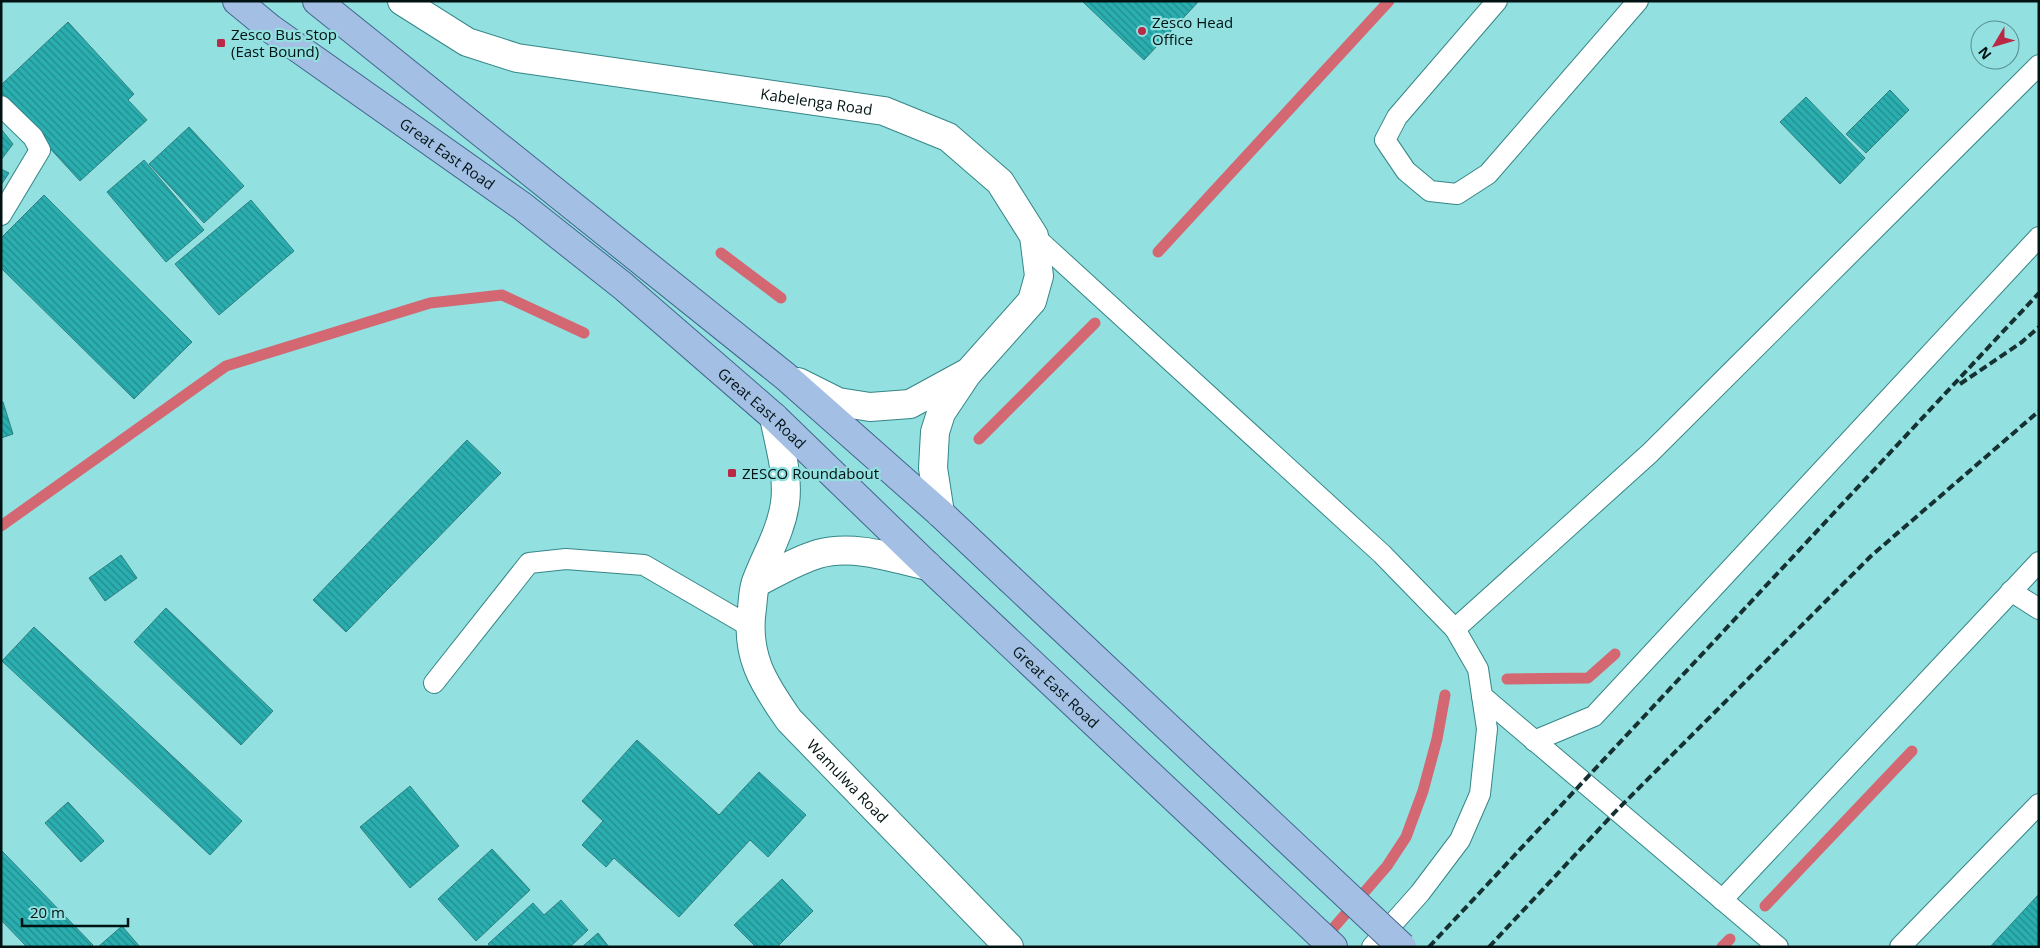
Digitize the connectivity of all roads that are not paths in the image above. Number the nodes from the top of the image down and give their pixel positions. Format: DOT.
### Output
graph roads {
  1 [pos="237,1"];
  2 [pos="318,1"];
  3 [pos="402,1"];
  4 [pos="1497,1"];
  5 [pos="1638,1"];
  6 [pos="2039,65"];
  7 [pos="1,106"];
  8 [pos="1,215"];
  9 [pos="1034,236"];
  10 [pos="2039,237"];
  11 [pos="967,374"];
  12 [pos="786,376"];
  13 [pos="774,417"];
  14 [pos="940,513"];
  15 [pos="2039,562"];
  16 [pos="928,566"];
  17 [pos="756,583"];
  18 [pos="2011,591"];
  19 [pos="2039,609"];
  20 [pos="749,626"];
  21 [pos="1455,629"];
  22 [pos="434,683"];
  23 [pos="1482,696"];
  24 [pos="1534,741"];
  25 [pos="2039,804"];
  26 [pos="1722,900"];
  27 [pos="1009,947"];
  28 [pos="1333,947"];
  29 [pos="1372,947"];
  30 [pos="1402,947"];
  31 [pos="1778,947"];
  32 [pos="1900,947"];
  1 -- 13 [label="main road, Great East Road"];
  2 -- 12 [label="main road"];
  3 -- 9 [label="street, Kabelenga Road"];
  4 -- 5 [label="lane"];
  6 -- 21 [label="lane"];
  7 -- 8 [label="lane"];
  9 -- 11 [label="street, Kabelenga Road"];
  9 -- 21 [label="lane"];
  10 -- 24 [label="lane"];
  11 -- 12 [label="street, Kabelenga Road"];
  11 -- 14 [label="street, Kabelenga Road"];
  12 -- 14 [label="main road"];
  13 -- 16 [label="main road, Great East Road"];
  13 -- 17 [label="street, Wamulwa Road"];
  14 -- 30 [label="main road, bridge"];
  15 -- 18 [label="lane"];
  16 -- 17 [label="street"];
  16 -- 28 [label="main road, Great East Road"];
  17 -- 20 [label="street, Wamulwa Road"];
  18 -- 19 [label="lane"];
  18 -- 26 [label="lane"];
  20 -- 22 [label="lane"];
  20 -- 27 [label="street, Wamulwa Road"];
  21 -- 23 [label="lane"];
  23 -- 24 [label="lane"];
  23 -- 29 [label="lane"];
  24 -- 26 [label="lane"];
  25 -- 32 [label="lane"];
  26 -- 31 [label="lane"];
}
